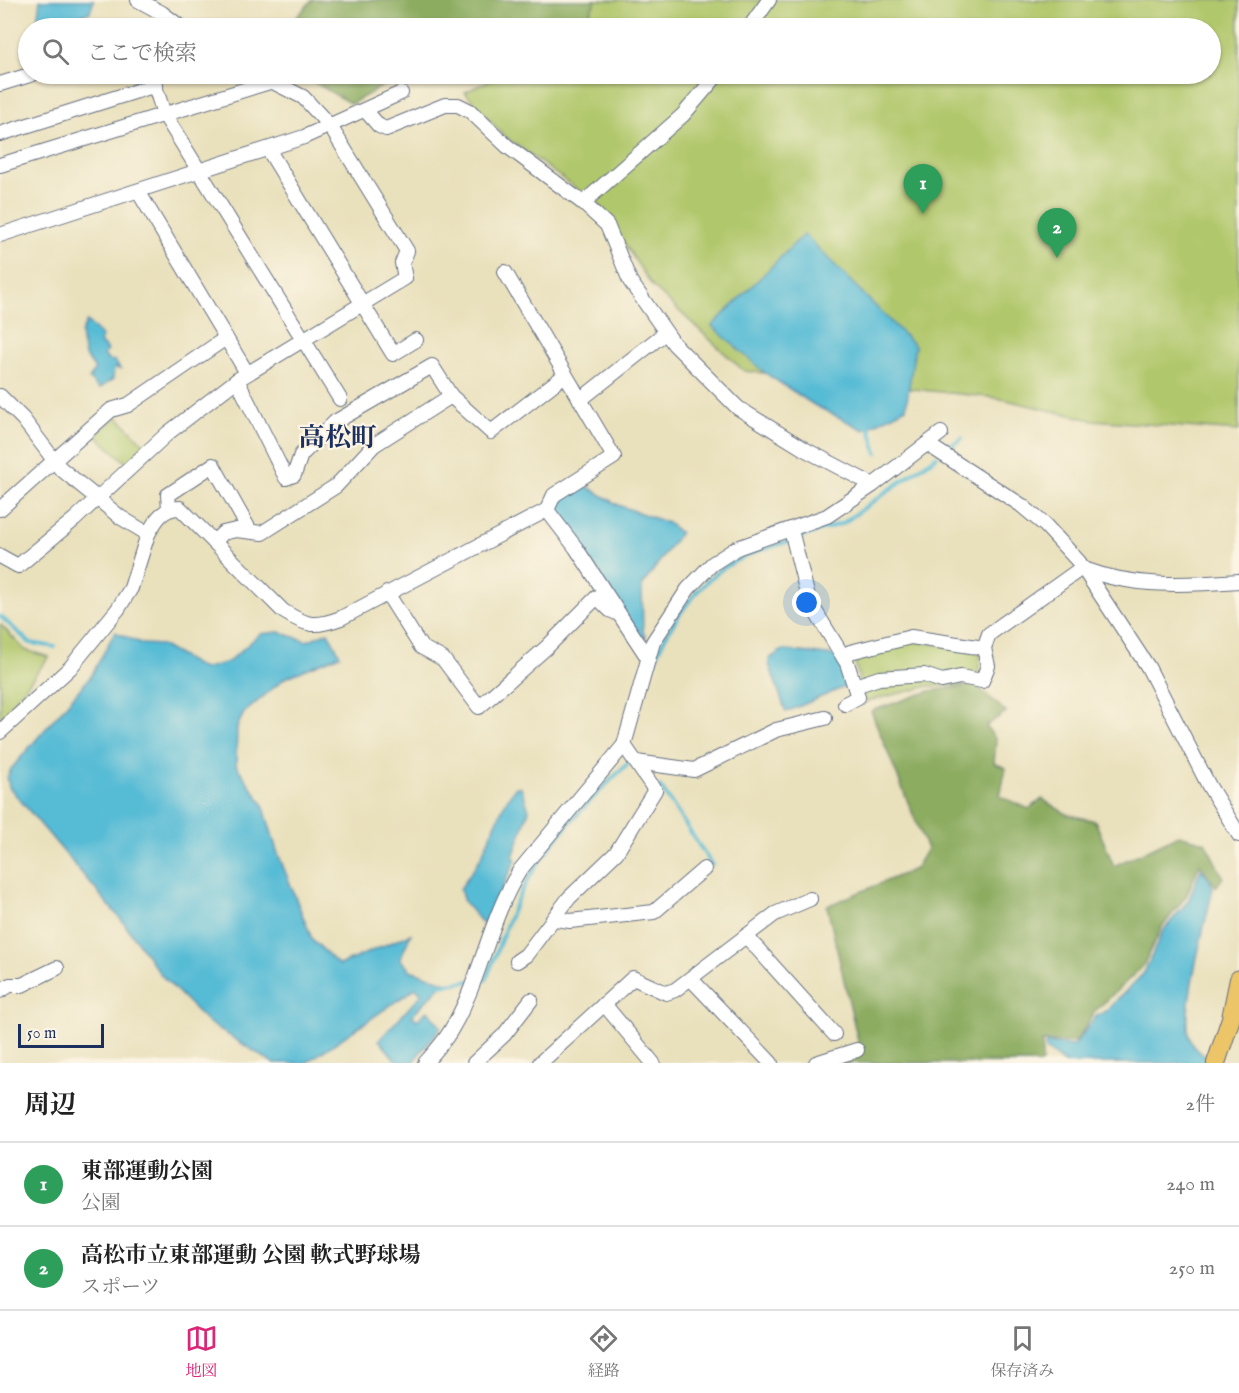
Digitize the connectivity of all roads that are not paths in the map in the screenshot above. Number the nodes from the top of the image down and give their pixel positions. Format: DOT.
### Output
graph roads {
  1 [pos="138,0"];
  2 [pos="769,0"];
  3 [pos="168,18"];
  4 [pos="756,18"];
  5 [pos="18,79"];
  6 [pos="0,84"];
  7 [pos="140,84"];
  8 [pos="155,84"];
  9 [pos="263,84"];
  10 [pos="279,84"];
  11 [pos="709,84"];
  12 [pos="401,93"];
  13 [pos="366,111"];
  14 [pos="164,114"];
  15 [pos="330,126"];
  16 [pos="0,134"];
  17 [pos="268,149"];
  18 [pos="0,165"];
  19 [pos="201,171"];
  20 [pos="138,191"];
  21 [pos="583,203"];
  22 [pos="0,236"];
  23 [pos="505,272"];
  24 [pos="361,304"];
  25 [pos="665,333"];
  26 [pos="226,338"];
  27 [pos="303,340"];
  28 [pos="417,340"];
  29 [pos="565,375"];
  30 [pos="242,377"];
  31 [pos="0,396"];
  32 [pos="451,396"];
  33 [pos="340,399"];
  34 [pos="580,400"];
  35 [pos="941,433"];
  36 [pos="927,444"];
  37 [pos="53,462"];
  38 [pos="873,485"];
  39 [pos="97,499"];
  40 [pos="169,508"];
  41 [pos="0,509"];
  42 [pos="547,510"];
  43 [pos="250,531"];
  44 [pos="791,531"];
  45 [pos="148,534"];
  46 [pos="214,542"];
  47 [pos="0,556"];
  48 [pos="1083,568"];
  49 [pos="1239,580"];
  50 [pos="387,593"];
  51 [pos="619,614"];
  52 [pos="984,648"];
  53 [pos="648,658"];
  54 [pos="844,658"];
  55 [pos="855,686"];
  56 [pos="845,704"];
  57 [pos="825,718"];
  58 [pos="0,732"];
  59 [pos="624,745"];
  60 [pos="636,762"];
  61 [pos="1239,835"];
  62 [pos="704,869"];
  63 [pos="810,899"];
  64 [pos="555,919"];
  65 [pos="746,936"];
  66 [pos="517,961"];
  67 [pos="57,968"];
  68 [pos="691,979"];
  69 [pos="1239,979"];
  70 [pos="0,991"];
  71 [pos="531,1000"];
  72 [pos="604,1004"];
  73 [pos="834,1034"];
  74 [pos="857,1050"];
  75 [pos="541,1062"];
  76 [pos="426,1063"];
  77 [pos="474,1063"];
  78 [pos="653,1063"];
  79 [pos="771,1063"];
  80 [pos="816,1063"];
  81 [pos="1216,1063"];
  1 -- 3 [label="street"];
  2 -- 4 [label="street"];
  5 -- 6 [label="street"];
  7 -- 16 [label="street"];
  8 -- 14 [label="street"];
  9 -- 14 [label="street"];
  10 -- 15 [label="street"];
  11 -- 21 [label="street"];
  12 -- 13 [label="street"];
  13 -- 15 [label="street"];
  13 -- 21 [label="street"];
  14 -- 18 [label="street"];
  14 -- 19 [label="street"];
  15 -- 17 [label="street"];
  15 -- 24 [label="street"];
  17 -- 19 [label="street"];
  17 -- 24 [label="street"];
  19 -- 20 [label="street"];
  19 -- 27 [label="street"];
  20 -- 22 [label="street"];
  20 -- 26 [label="street"];
  21 -- 25 [label="street"];
  23 -- 29 [label="street"];
  24 -- 27 [label="street"];
  24 -- 28 [label="street"];
  25 -- 34 [label="street"];
  25 -- 38 [label="street"];
  26 -- 30 [label="street"];
  26 -- 37 [label="street"];
  27 -- 30 [label="street"];
  27 -- 33 [label="street"];
  29 -- 32 [label="street"];
  29 -- 34 [label="street"];
  30 -- 32 [label="street"];
  30 -- 39 [label="street"];
  31 -- 37 [label="street"];
  32 -- 43 [label="street"];
  34 -- 42 [label="street"];
  35 -- 36 [label="street"];
  36 -- 38 [label="street"];
  36 -- 48 [label="street"];
  37 -- 39 [label="street"];
  37 -- 41 [label="street"];
  38 -- 44 [label="street"];
  39 -- 45 [label="street"];
  39 -- 47 [label="street"];
  40 -- 43 [label="street"];
  40 -- 45 [label="street"];
  40 -- 46 [label="street"];
  42 -- 50 [label="street"];
  42 -- 51 [label="street"];
  43 -- 46 [label="street"];
  44 -- 53 [label="street"];
  44 -- 54 [label="street"];
  45 -- 58 [label="street"];
  46 -- 50 [label="street"];
  48 -- 49 [label="street"];
  48 -- 52 [label="street"];
  48 -- 61 [label="street"];
  50 -- 51 [label="street"];
  51 -- 53 [label="street"];
  52 -- 54 [label="street"];
  52 -- 55 [label="street"];
  53 -- 59 [label="street"];
  54 -- 55 [label="street"];
  55 -- 56 [label="street"];
  57 -- 60 [label="street"];
  59 -- 60 [label="street"];
  59 -- 76 [label="street"];
  60 -- 64 [label="street"];
  62 -- 64 [label="street"];
  63 -- 65 [label="street"];
  64 -- 66 [label="street"];
  65 -- 68 [label="street"];
  65 -- 73 [label="street"];
  67 -- 70 [label="street"];
  68 -- 72 [label="street"];
  68 -- 79 [label="street"];
  69 -- 81 [label="main road"];
  71 -- 77 [label="street"];
  72 -- 75 [label="street"];
  72 -- 78 [label="street"];
  74 -- 80 [label="street"];
}
